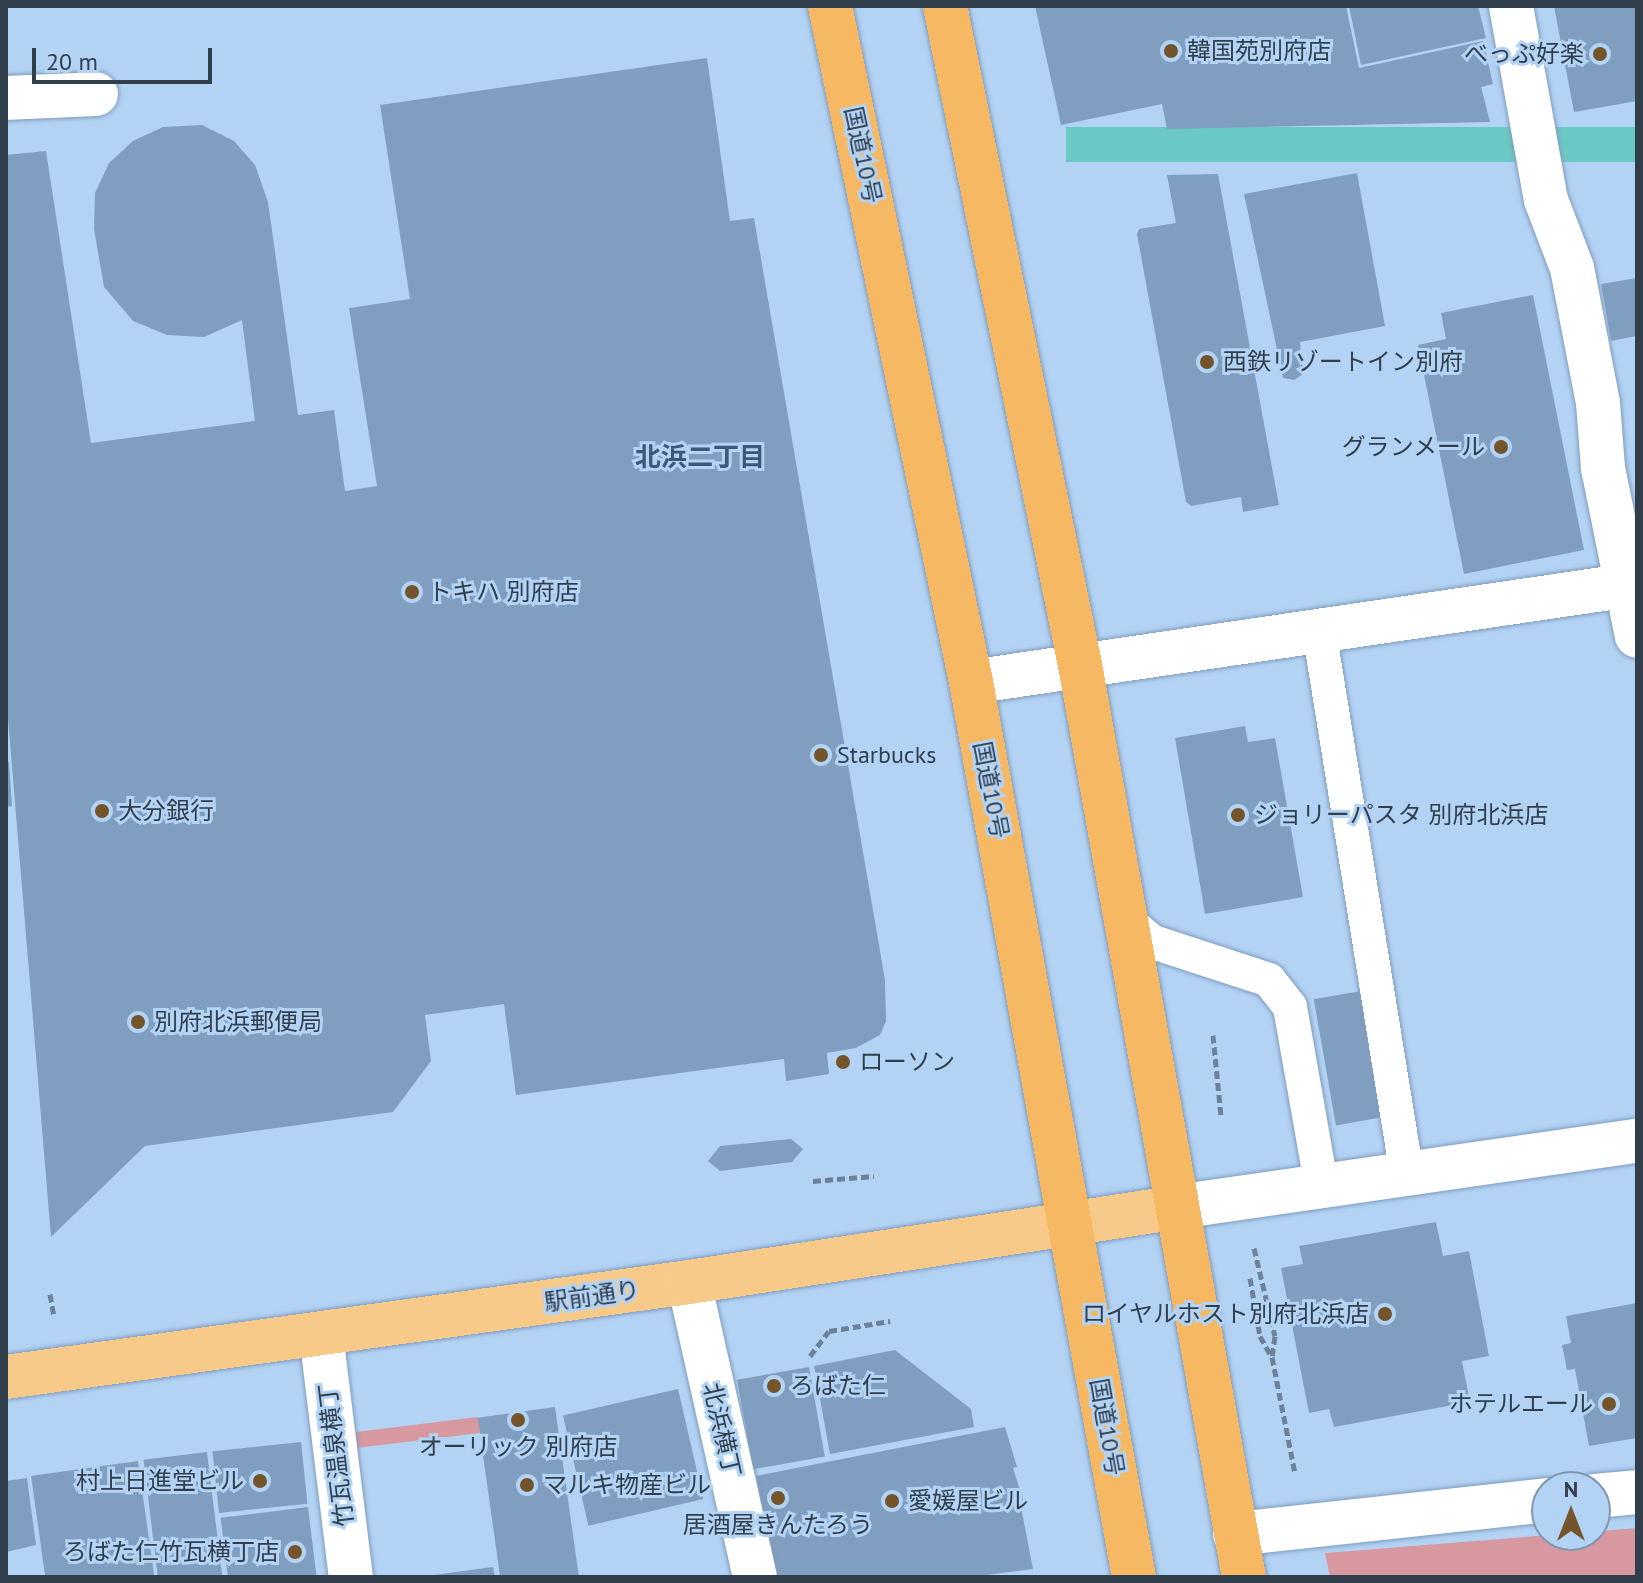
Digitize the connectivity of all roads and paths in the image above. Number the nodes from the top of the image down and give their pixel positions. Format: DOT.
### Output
graph roads {
  1 [pos="830,6"];
  2 [pos="945,6"];
  3 [pos="1511,6"];
  4 [pos="96,94"];
  5 [pos="6,98"];
  6 [pos="1632,585"];
  7 [pos="1319,630"];
  8 [pos="1637,636"];
  9 [pos="1080,665"];
  10 [pos="971,682"];
  11 [pos="1124,918"];
  12 [pos="1213,1035"];
  13 [pos="1221,1117"];
  14 [pos="1637,1141"];
  15 [pos="1407,1175"];
  16 [pos="874,1176"];
  17 [pos="813,1181"];
  18 [pos="1322,1188"];
  19 [pos="1177,1207"];
  20 [pos="1070,1223"];
  21 [pos="1253,1238"];
  22 [pos="1250,1278"];
  23 [pos="689,1282"];
  24 [pos="50,1294"];
  25 [pos="890,1321"];
  26 [pos="55,1324"];
  27 [pos="321,1334"];
  28 [pos="810,1356"];
  29 [pos="1272,1357"];
  30 [pos="6,1377"];
  31 [pos="1296,1482"];
  32 [pos="1637,1492"];
  33 [pos="1611,1494"];
  34 [pos="1531,1502"];
  35 [pos="1235,1534"];
  36 [pos="351,1577"];
  37 [pos="755,1577"];
  38 [pos="1134,1577"];
  39 [pos="1244,1577"];
  1 -- 10 [label="highway, 国道10号"];
  2 -- 9 [label="highway"];
  3 -- 6 [label="street"];
  4 -- 5 [label="street"];
  6 -- 7 [label="street"];
  6 -- 8 [label="street"];
  7 -- 9 [label="street"];
  7 -- 15 [label="lane"];
  9 -- 10 [label="street"];
  9 -- 11 [label="highway"];
  10 -- 20 [label="highway, 国道10号"];
  11 -- 18 [label="lane"];
  11 -- 19 [label="highway"];
  12 -- 13 [label="path"];
  14 -- 15 [label="street"];
  15 -- 18 [label="street"];
  16 -- 17 [label="path"];
  18 -- 19 [label="street"];
  19 -- 20 [label="main road, 駅前通り"];
  19 -- 35 [label="highway"];
  20 -- 23 [label="main road, 駅前通り"];
  20 -- 38 [label="highway, 国道10号"];
  21 -- 29 [label="path"];
  22 -- 29 [label="path"];
  23 -- 27 [label="main road, 駅前通り"];
  23 -- 37 [label="street, 北浜横丁"];
  24 -- 26 [label="path"];
  25 -- 28 [label="path"];
  27 -- 30 [label="main road, 駅前通り"];
  27 -- 36 [label="street, 竹瓦温泉横丁"];
  29 -- 31 [label="path"];
  32 -- 33 [label="street"];
  34 -- 35 [label="street"];
  35 -- 39 [label="highway"];
}
